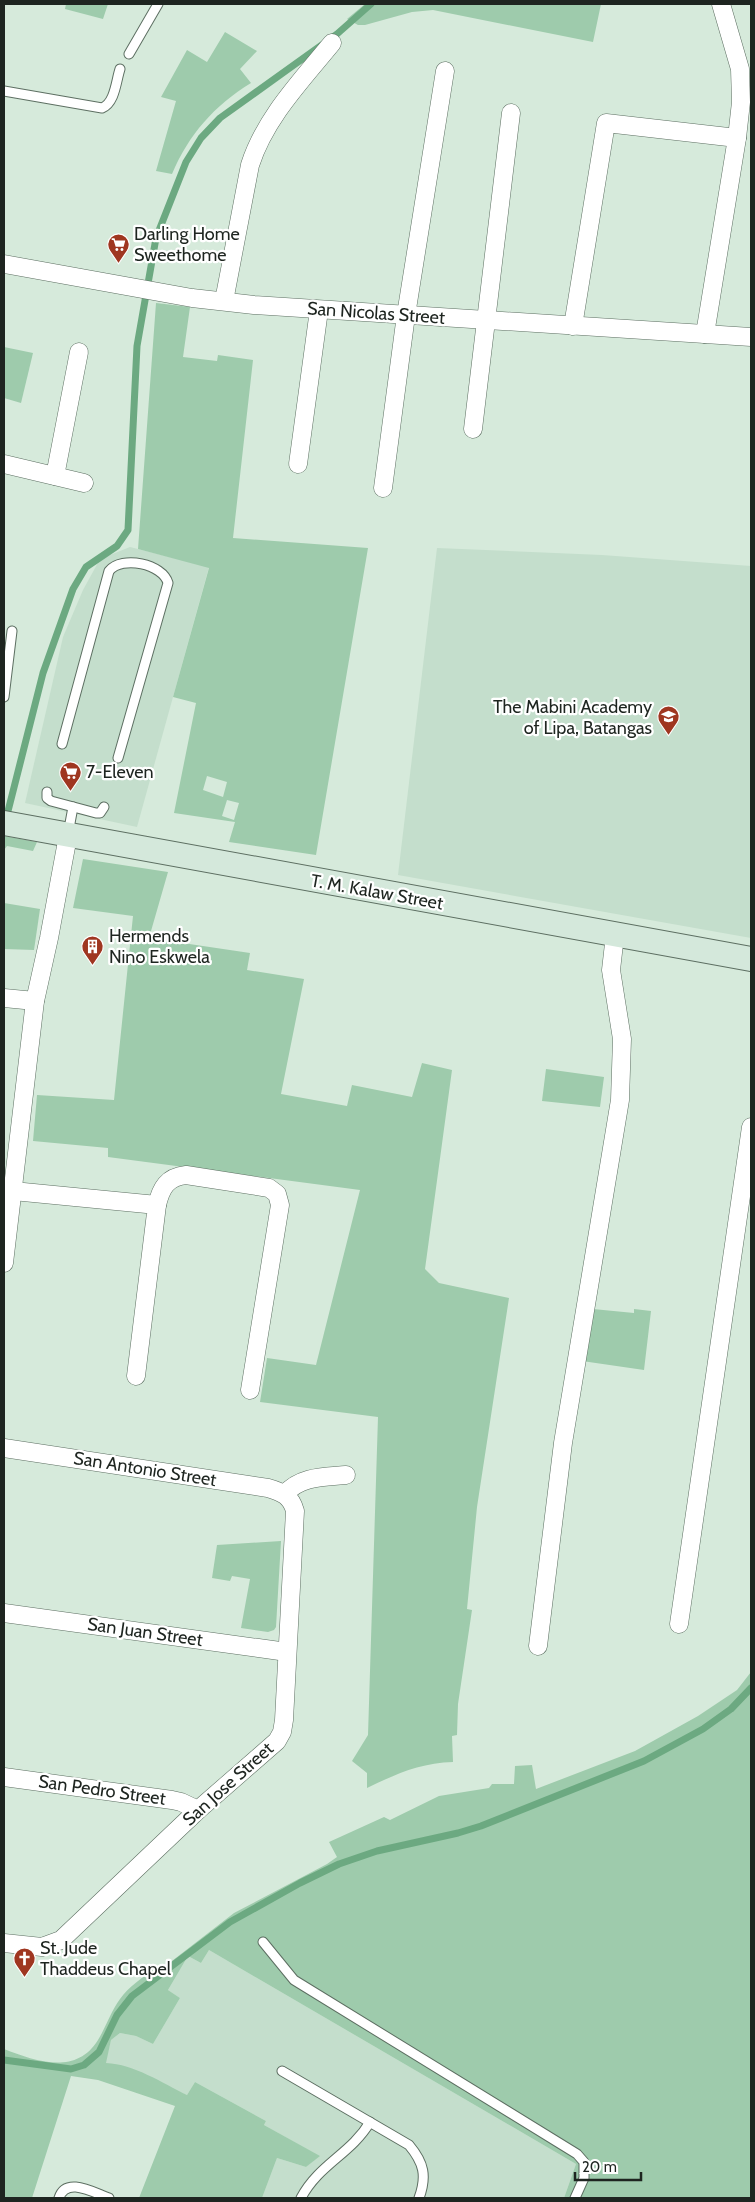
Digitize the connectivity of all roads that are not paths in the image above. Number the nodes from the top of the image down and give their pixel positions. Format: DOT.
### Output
graph roads {
  1 [pos="158,4"];
  2 [pos="721,4"];
  3 [pos="332,43"];
  4 [pos="128,54"];
  5 [pos="120,69"];
  6 [pos="445,71"];
  7 [pos="4,91"];
  8 [pos="511,113"];
  9 [pos="737,138"];
  10 [pos="4,264"];
  11 [pos="224,301"];
  12 [pos="319,310"];
  13 [pos="406,315"];
  14 [pos="487,320"];
  15 [pos="573,326"];
  16 [pos="705,334"];
  17 [pos="751,337"];
  18 [pos="80,352"];
  19 [pos="473,429"];
  20 [pos="4,464"];
  21 [pos="298,464"];
  22 [pos="55,476"];
  23 [pos="84,482"];
  24 [pos="383,488"];
  25 [pos="12,631"];
  26 [pos="4,697"];
  27 [pos="62,744"];
  28 [pos="118,758"];
  29 [pos="47,792"];
  30 [pos="73,807"];
  31 [pos="104,807"];
  32 [pos="4,824"];
  33 [pos="68,836"];
  34 [pos="615,935"];
  35 [pos="751,959"];
  36 [pos="4,998"];
  37 [pos="35,1001"];
  38 [pos="751,1127"];
  39 [pos="13,1191"];
  40 [pos="157,1205"];
  41 [pos="6,1224"];
  42 [pos="4,1263"];
  43 [pos="136,1376"];
  44 [pos="250,1390"];
  45 [pos="4,1448"];
  46 [pos="346,1475"];
  47 [pos="285,1494"];
  48 [pos="4,1613"];
  49 [pos="678,1624"];
  50 [pos="538,1646"];
  51 [pos="287,1652"];
  52 [pos="4,1777"];
  53 [pos="198,1810"];
  54 [pos="263,1942"];
  55 [pos="4,1943"];
  56 [pos="282,2071"];
  57 [pos="370,2122"];
  58 [pos="59,2198"];
  59 [pos="109,2198"];
  60 [pos="301,2198"];
  61 [pos="420,2198"];
  62 [pos="575,2198"];
  1 -- 4 [label="lane"];
  2 -- 9 [label="street"];
  3 -- 11 [label="street"];
  5 -- 7 [label="lane"];
  6 -- 13 [label="street"];
  8 -- 14 [label="street"];
  9 -- 15 [label="street"];
  9 -- 16 [label="street"];
  10 -- 11 [label="street, San Nicolas Street"];
  11 -- 12 [label="street, San Nicolas Street"];
  12 -- 13 [label="street, San Nicolas Street"];
  12 -- 21 [label="street"];
  13 -- 14 [label="street, San Nicolas Street"];
  13 -- 24 [label="street"];
  14 -- 15 [label="street, San Nicolas Street"];
  14 -- 19 [label="street"];
  15 -- 16 [label="street, San Nicolas Street"];
  16 -- 17 [label="street, San Nicolas Street"];
  18 -- 22 [label="street"];
  20 -- 22 [label="street"];
  22 -- 23 [label="street"];
  25 -- 26 [label="lane"];
  27 -- 28 [label="lane"];
  29 -- 30 [label="lane"];
  30 -- 31 [label="lane"];
  30 -- 33 [label="lane"];
  32 -- 33 [label="street, T. M. Kalaw Street"];
  33 -- 34 [label="street, T. M. Kalaw Street"];
  33 -- 37 [label="street"];
  34 -- 35 [label="street, T. M. Kalaw Street"];
  34 -- 50 [label="street"];
  36 -- 37 [label="street"];
  37 -- 39 [label="street"];
  38 -- 49 [label="street"];
  39 -- 40 [label="street"];
  39 -- 41 [label="street"];
  40 -- 43 [label="street"];
  40 -- 44 [label="street"];
  41 -- 42 [label="street"];
  45 -- 47 [label="street, San Antonio Street"];
  46 -- 47 [label="street"];
  47 -- 51 [label="street, San Jose Street"];
  48 -- 51 [label="street, San Juan Street"];
  51 -- 53 [label="street, San Jose Street"];
  52 -- 53 [label="street, San Pedro Street"];
  53 -- 55 [label="street, San Jose Street"];
  54 -- 62 [label="lane"];
  56 -- 57 [label="lane"];
  57 -- 60 [label="lane"];
  57 -- 61 [label="lane"];
  58 -- 59 [label="lane"];
}
